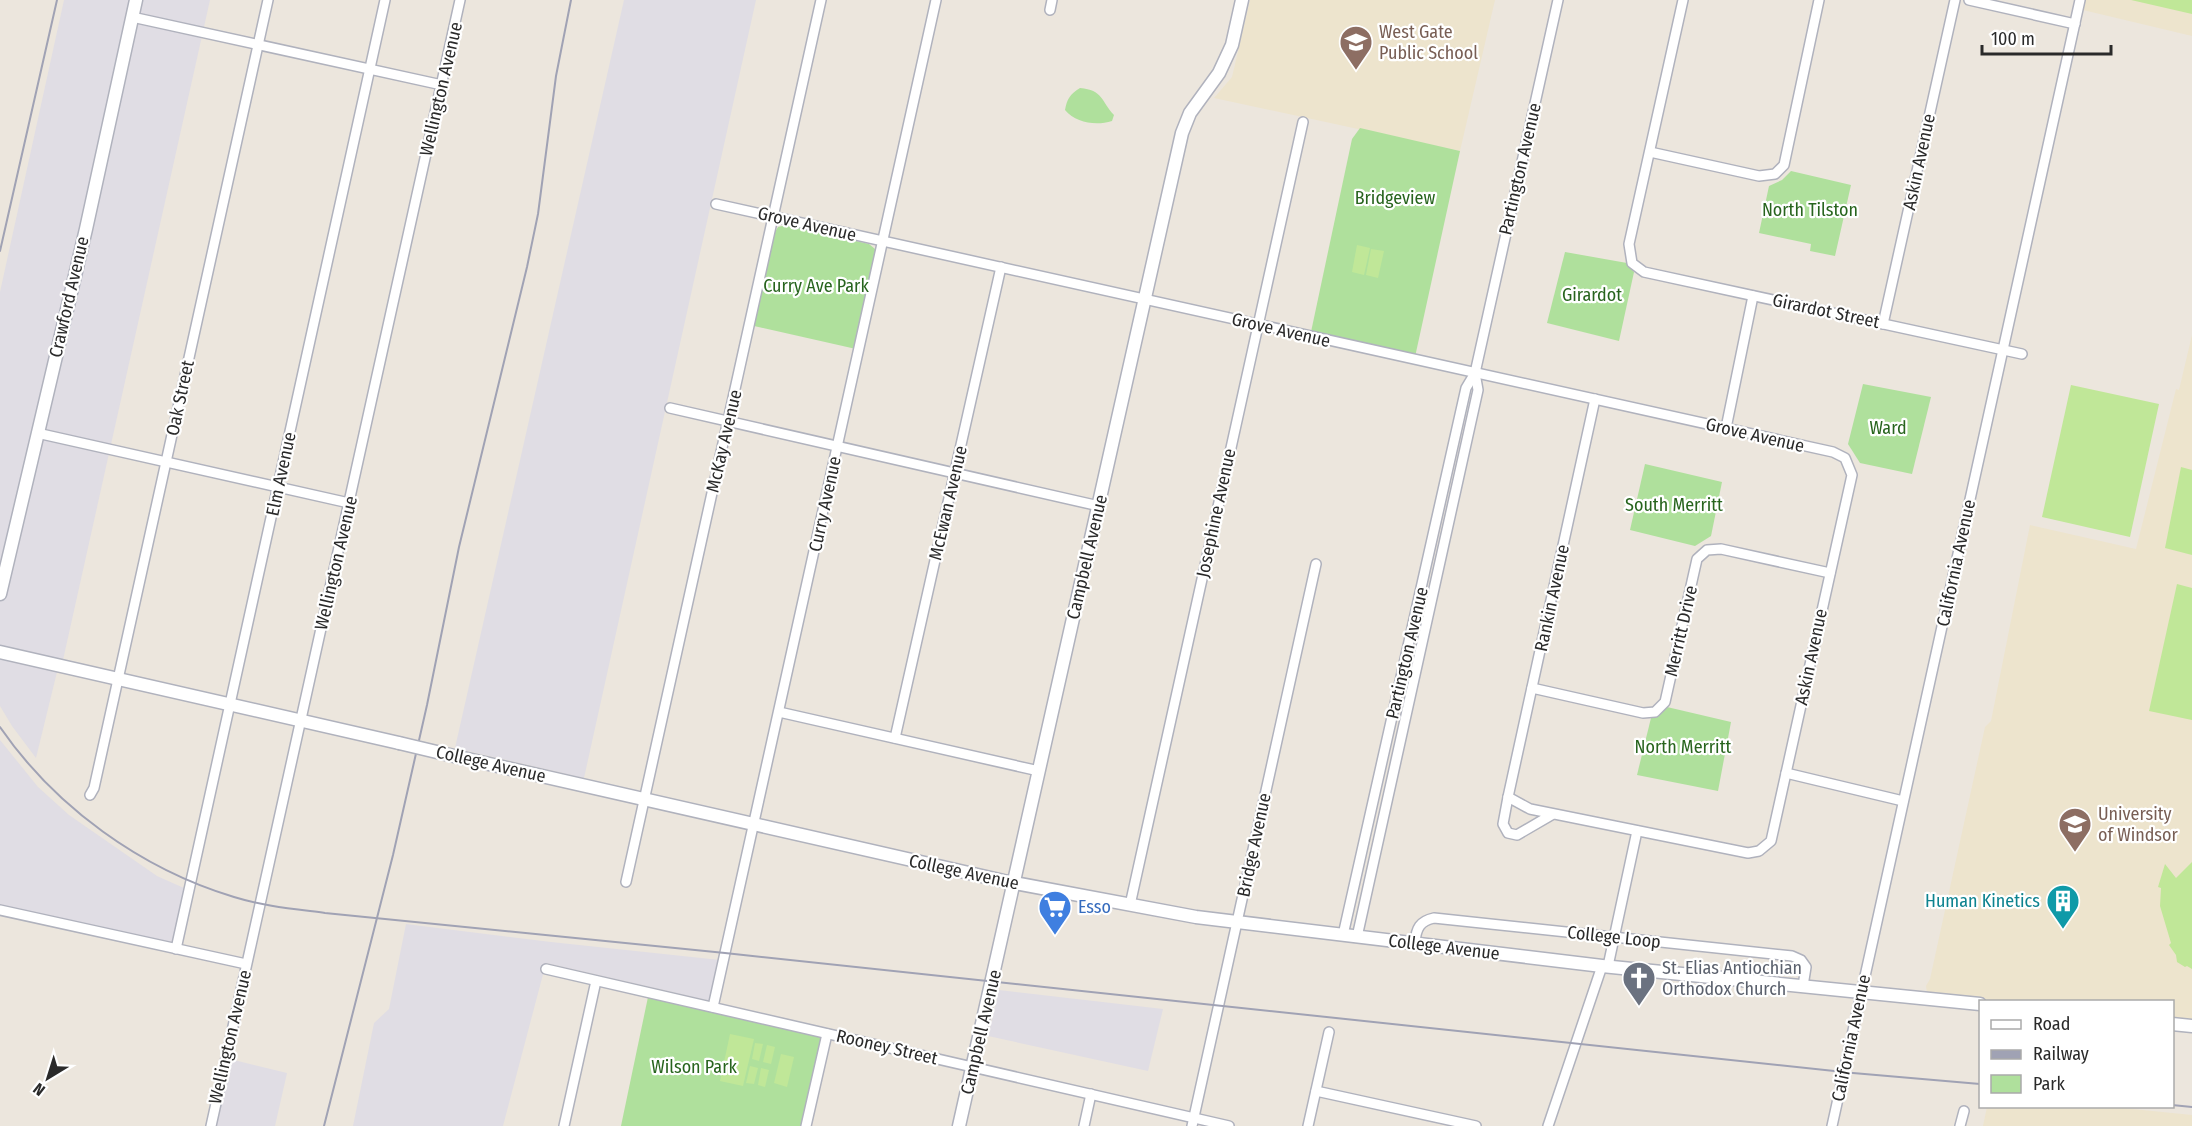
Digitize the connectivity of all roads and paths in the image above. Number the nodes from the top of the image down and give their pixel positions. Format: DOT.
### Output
graph roads {
  1 [pos="136,0"];
  2 [pos="268,0"];
  3 [pos="385,0"];
  4 [pos="460,0"];
  5 [pos="821,0"];
  6 [pos="936,0"];
  7 [pos="1052,0"];
  8 [pos="1242,0"];
  9 [pos="1558,0"];
  10 [pos="1683,0"];
  11 [pos="1820,0"];
  12 [pos="1955,0"];
  13 [pos="1969,0"];
  14 [pos="2080,0"];
  15 [pos="1050,10"];
  16 [pos="132,17"];
  17 [pos="2074,24"];
  18 [pos="258,44"];
  19 [pos="370,69"];
  20 [pos="442,85"];
  21 [pos="1303,122"];
  22 [pos="1650,152"];
  23 [pos="716,204"];
  24 [pos="773,217"];
  25 [pos="883,241"];
  26 [pos="1001,267"];
  27 [pos="1753,296"];
  28 [pos="1145,299"];
  29 [pos="1258,324"];
  30 [pos="1883,324"];
  31 [pos="2002,350"];
  32 [pos="2022,354"];
  33 [pos="1475,373"];
  34 [pos="1595,399"];
  35 [pos="670,408"];
  36 [pos="728,422"];
  37 [pos="1726,428"];
  38 [pos="37,433"];
  39 [pos="838,447"];
  40 [pos="1845,458"];
  41 [pos="166,462"];
  42 [pos="954,473"];
  43 [pos="278,487"];
  44 [pos="349,503"];
  45 [pos="1099,506"];
  46 [pos="1316,564"];
  47 [pos="1830,573"];
  48 [pos="0,594"];
  49 [pos="0,652"];
  50 [pos="118,679"];
  51 [pos="1532,688"];
  52 [pos="230,705"];
  53 [pos="779,712"];
  54 [pos="300,721"];
  55 [pos="895,738"];
  56 [pos="1039,771"];
  57 [pos="1786,773"];
  58 [pos="90,795"];
  59 [pos="1508,797"];
  60 [pos="644,799"];
  61 [pos="1903,801"];
  62 [pos="1553,814"];
  63 [pos="754,825"];
  64 [pos="1637,831"];
  65 [pos="626,882"];
  66 [pos="1014,883"];
  67 [pos="1130,905"];
  68 [pos="0,910"];
  69 [pos="1237,923"];
  70 [pos="1343,935"];
  71 [pos="1357,936"];
  72 [pos="1614,937"];
  73 [pos="1415,943"];
  74 [pos="176,949"];
  75 [pos="246,964"];
  76 [pos="1605,966"];
  77 [pos="546,969"];
  78 [pos="596,981"];
  79 [pos="1803,986"];
  80 [pos="1861,992"];
  81 [pos="1979,1004"];
  82 [pos="713,1007"];
  83 [pos="2174,1024"];
  84 [pos="2192,1026"];
  85 [pos="1329,1032"];
  86 [pos="827,1034"];
  87 [pos="973,1067"];
  88 [pos="1316,1090"];
  89 [pos="1091,1094"];
  90 [pos="1964,1111"];
  91 [pos="1431,1116"];
  92 [pos="1193,1122"];
  93 [pos="211,1126"];
  94 [pos="564,1126"];
  95 [pos="807,1126"];
  96 [pos="960,1126"];
  97 [pos="1084,1126"];
  98 [pos="1229,1126"];
  99 [pos="1308,1126"];
  100 [pos="1428,1126"];
  101 [pos="1476,1126"];
  102 [pos="1548,1126"];
  103 [pos="1832,1126"];
  104 [pos="1960,1126"];
  1 -- 16 [label="street, Crawford Avenue"];
  2 -- 18 [label="street, Oak Street"];
  3 -- 19 [label="street, Elm Avenue"];
  4 -- 20 [label="street, Wellington Avenue"];
  5 -- 24 [label="street, McKay Avenue"];
  6 -- 25 [label="street, Curry Avenue"];
  7 -- 15 [label="street"];
  8 -- 28 [label="street, Campbell Avenue"];
  9 -- 33 [label="street, Partington Avenue"];
  10 -- 22 [label="street"];
  11 -- 22 [label="street"];
  12 -- 30 [label="street, Askin Avenue"];
  13 -- 17 [label="street"];
  14 -- 17 [label="street, California Avenue"];
  16 -- 18 [label="street"];
  16 -- 38 [label="street, Crawford Avenue"];
  17 -- 31 [label="street, California Avenue"];
  18 -- 19 [label="street"];
  18 -- 41 [label="street, Oak Street"];
  19 -- 20 [label="street"];
  19 -- 43 [label="street, Elm Avenue"];
  20 -- 44 [label="street, Wellington Avenue"];
  21 -- 29 [label="street, Josephine Avenue"];
  22 -- 27 [label="street, Girardot Street"];
  23 -- 24 [label="street, Grove Avenue"];
  24 -- 25 [label="street, Grove Avenue"];
  24 -- 36 [label="street, McKay Avenue"];
  25 -- 26 [label="street, Grove Avenue"];
  25 -- 39 [label="street, Curry Avenue"];
  26 -- 28 [label="street, Grove Avenue"];
  26 -- 42 [label="street, McEwan Avenue"];
  27 -- 30 [label="street, Girardot Street"];
  27 -- 37 [label="street"];
  28 -- 29 [label="street, Grove Avenue"];
  28 -- 45 [label="street, Campbell Avenue"];
  29 -- 33 [label="street, Grove Avenue"];
  29 -- 67 [label="street, Josephine Avenue"];
  30 -- 31 [label="street, Girardot Street"];
  31 -- 32 [label="street, Girardot Street"];
  31 -- 61 [label="street, California Avenue"];
  33 -- 34 [label="street, Grove Avenue"];
  33 -- 70 [label="street, Partington Avenue"];
  33 -- 71 [label="street, Partington Avenue"];
  34 -- 37 [label="street, Grove Avenue"];
  34 -- 51 [label="street, Rankin Avenue"];
  35 -- 36 [label="street"];
  36 -- 39 [label="street"];
  36 -- 60 [label="street, McKay Avenue"];
  37 -- 40 [label="street, Grove Avenue"];
  38 -- 41 [label="street"];
  38 -- 48 [label="street, Crawford Avenue"];
  39 -- 42 [label="street"];
  39 -- 53 [label="street, Curry Avenue"];
  40 -- 47 [label="street, Askin Avenue"];
  41 -- 43 [label="street"];
  41 -- 50 [label="street, Oak Street"];
  42 -- 45 [label="street"];
  42 -- 55 [label="street, McEwan Avenue"];
  43 -- 44 [label="street"];
  43 -- 52 [label="street, Elm Avenue"];
  44 -- 54 [label="street, Wellington Avenue"];
  45 -- 56 [label="street, Campbell Avenue"];
  46 -- 69 [label="street, Bridge Avenue"];
  47 -- 51 [label="street, Merritt Drive"];
  47 -- 57 [label="street, Askin Avenue"];
  49 -- 50 [label="street, College Avenue"];
  50 -- 52 [label="street, College Avenue"];
  50 -- 58 [label="street, Oak Street"];
  51 -- 59 [label="street, Rankin Avenue"];
  52 -- 54 [label="street, College Avenue"];
  52 -- 74 [label="street, Elm Avenue"];
  53 -- 55 [label="street"];
  53 -- 63 [label="street, Curry Avenue"];
  54 -- 60 [label="street, College Avenue, bridge"];
  54 -- 75 [label="street, Wellington Avenue"];
  55 -- 56 [label="street"];
  56 -- 66 [label="street, Campbell Avenue"];
  57 -- 61 [label="street"];
  57 -- 64 [label="street, Askin Avenue"];
  59 -- 62 [label="street"];
  59 -- 62 [label="street, Rankin Avenue"];
  60 -- 63 [label="street, College Avenue"];
  60 -- 65 [label="street, McKay Avenue"];
  61 -- 80 [label="street, California Avenue"];
  62 -- 64 [label="street"];
  63 -- 66 [label="street, College Avenue"];
  63 -- 82 [label="street, Curry Avenue"];
  64 -- 72 [label="street"];
  66 -- 67 [label="street, College Avenue"];
  66 -- 87 [label="street, Campbell Avenue"];
  67 -- 69 [label="street, College Avenue"];
  68 -- 74 [label="street"];
  69 -- 70 [label="street, College Avenue"];
  69 -- 92 [label="street, Bridge Avenue"];
  70 -- 71 [label="street, College Avenue"];
  71 -- 73 [label="street, College Avenue"];
  72 -- 73 [label="street, College Loop"];
  72 -- 76 [label="street"];
  72 -- 79 [label="street, College Loop"];
  73 -- 76 [label="street, College Avenue"];
  74 -- 75 [label="street"];
  75 -- 93 [label="street, Wellington Avenue"];
  76 -- 79 [label="street, College Avenue"];
  76 -- 102 [label="street"];
  77 -- 78 [label="street, Rooney Street"];
  78 -- 82 [label="street, Rooney Street"];
  78 -- 94 [label="street"];
  79 -- 80 [label="street, College Avenue"];
  80 -- 81 [label="street, College Avenue"];
  80 -- 103 [label="street, California Avenue"];
  82 -- 86 [label="street, Rooney Street"];
  83 -- 84 [label="street"];
  85 -- 88 [label="street"];
  86 -- 87 [label="street, Rooney Street"];
  86 -- 95 [label="street"];
  87 -- 89 [label="street, Rooney Street"];
  87 -- 96 [label="street, Campbell Avenue"];
  88 -- 91 [label="street"];
  88 -- 99 [label="street"];
  89 -- 92 [label="street, Rooney Street"];
  89 -- 97 [label="street"];
  90 -- 104 [label="street"];
  91 -- 100 [label="street"];
  91 -- 101 [label="street"];
  92 -- 98 [label="street, Rooney Street"];
}
